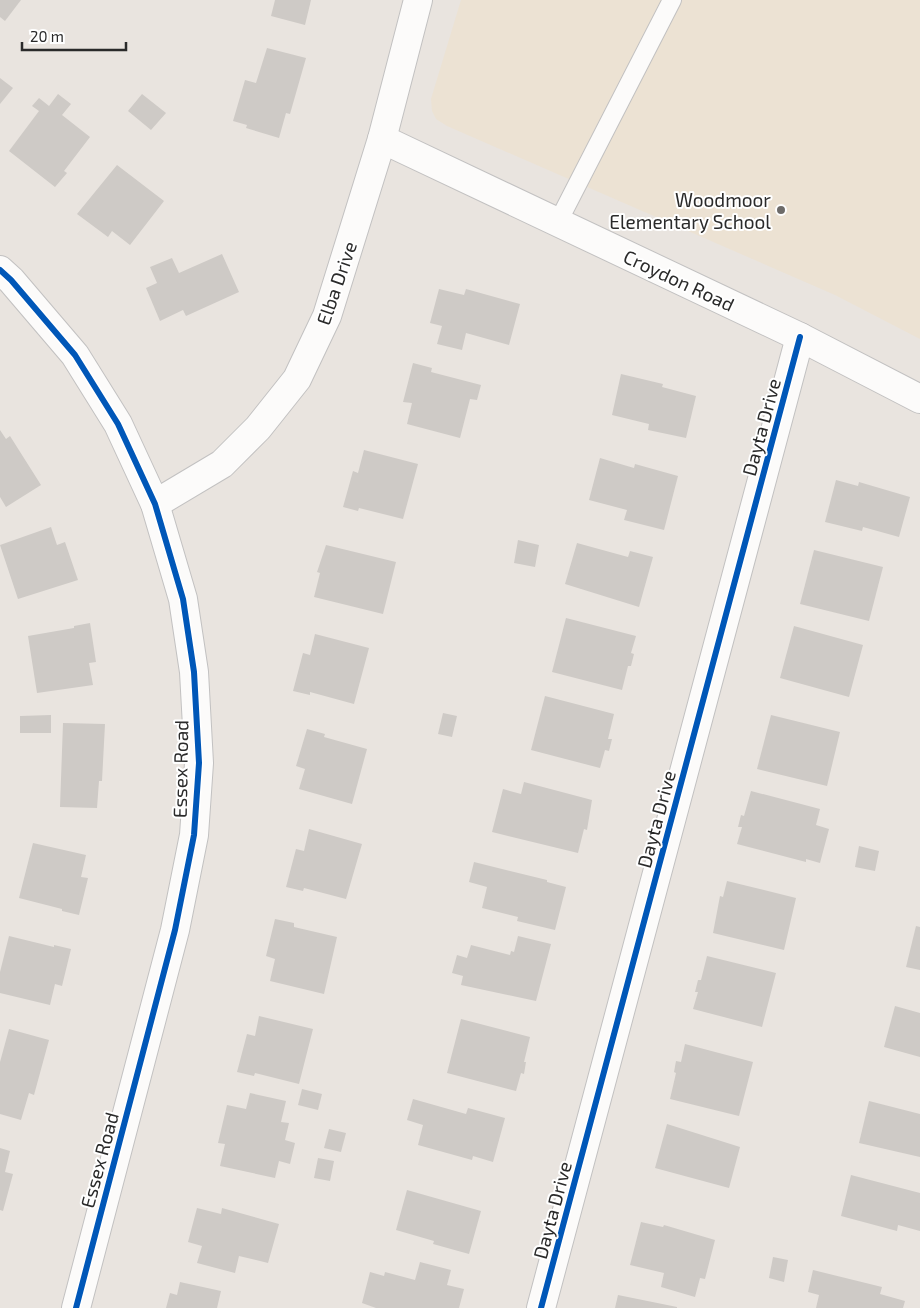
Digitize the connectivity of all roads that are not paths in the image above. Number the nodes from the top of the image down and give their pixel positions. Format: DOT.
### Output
graph roads {
  1 [pos="418,0"];
  2 [pos="672,0"];
  3 [pos="382,139"];
  4 [pos="558,222"];
  5 [pos="0,270"];
  6 [pos="800,337"];
  7 [pos="920,399"];
  8 [pos="156,504"];
  9 [pos="76,1308"];
  10 [pos="541,1308"];
  1 -- 3 [label="street, Elba Drive"];
  2 -- 4 [label="lane"];
  3 -- 4 [label="street, Croydon Road"];
  3 -- 8 [label="street, Elba Drive"];
  4 -- 6 [label="street, Croydon Road"];
  5 -- 8 [label="street, Essex Road"];
  6 -- 7 [label="street, Croydon Road"];
  6 -- 10 [label="street, Dayta Drive"];
  8 -- 9 [label="street, Essex Road"];
}
